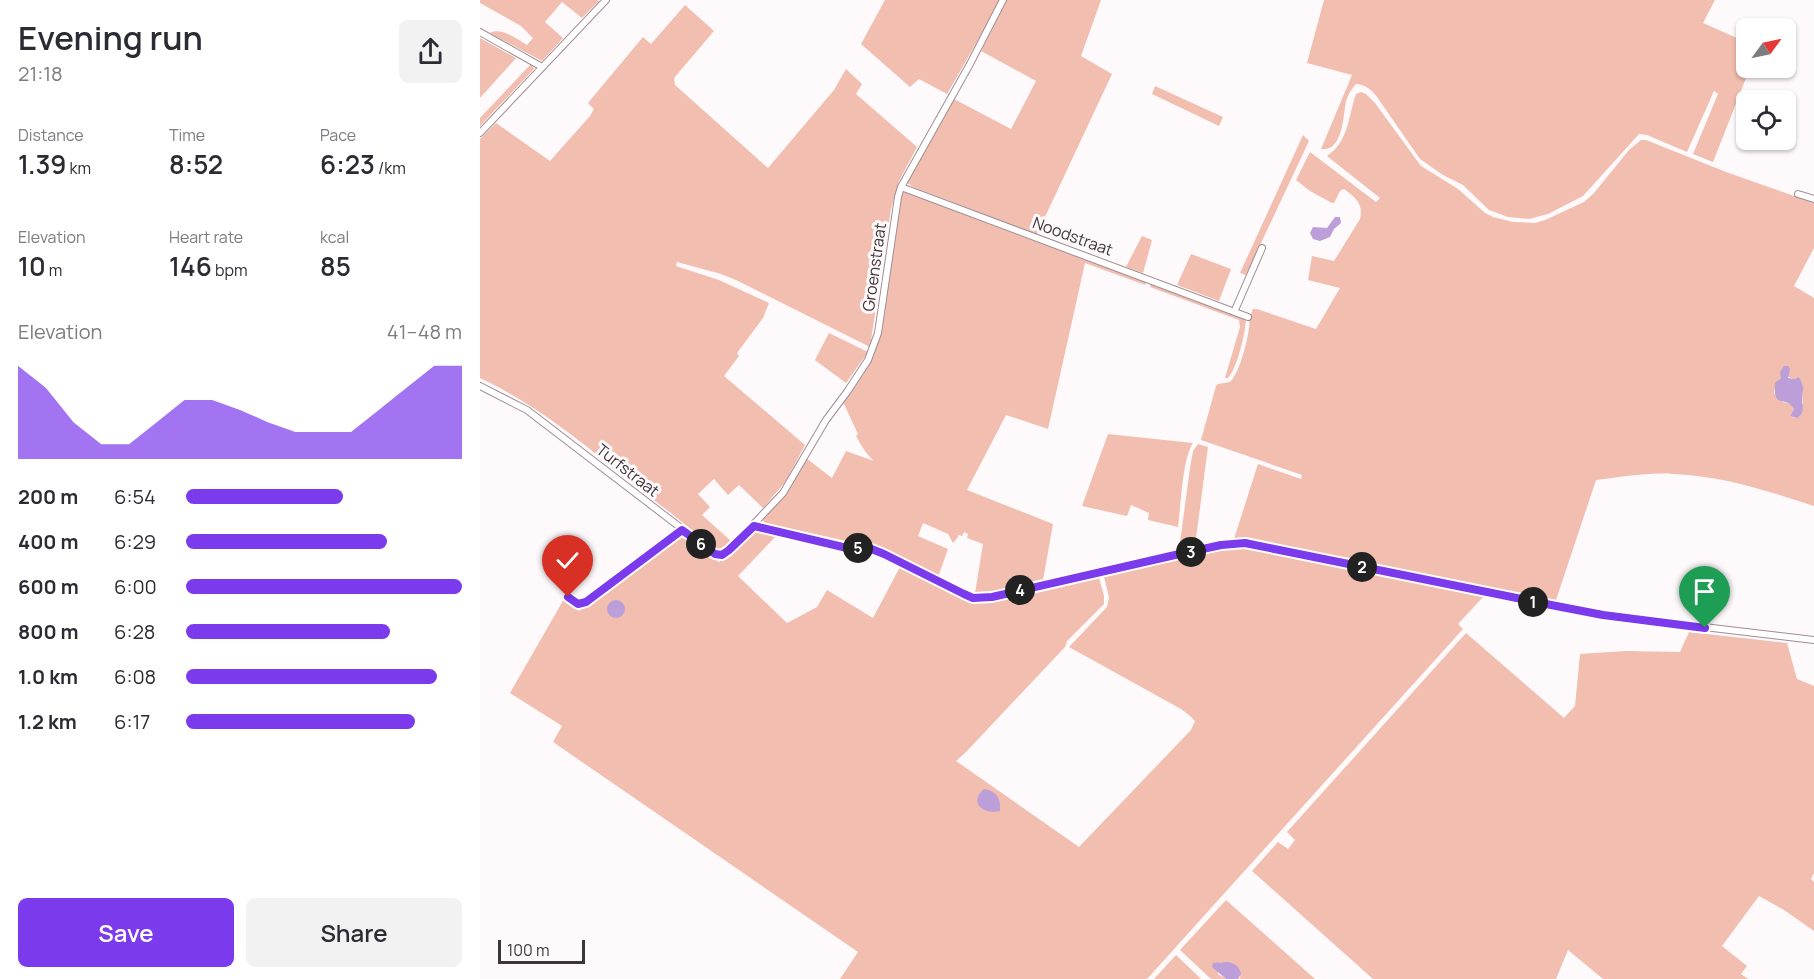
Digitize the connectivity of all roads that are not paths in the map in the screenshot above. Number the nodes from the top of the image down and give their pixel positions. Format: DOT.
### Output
graph roads {
  1 [pos="606,0"];
  2 [pos="1003,0"];
  3 [pos="480,32"];
  4 [pos="542,67"];
  5 [pos="480,133"];
  6 [pos="901,187"];
  7 [pos="1798,194"];
  8 [pos="1814,199"];
  9 [pos="1262,248"];
  10 [pos="1234,310"];
  11 [pos="1248,317"];
  12 [pos="480,386"];
  13 [pos="754,526"];
  14 [pos="682,530"];
  15 [pos="568,597"];
  16 [pos="1814,640"];
  1 -- 4 [label="street"];
  2 -- 6 [label="street, Groenstraat"];
  3 -- 4 [label="street"];
  4 -- 5 [label="street"];
  6 -- 10 [label="street, Noodstraat"];
  6 -- 13 [label="street, Groenstraat"];
  7 -- 8 [label="street"];
  9 -- 10 [label="street"];
  10 -- 11 [label="street, Noodstraat"];
  12 -- 14 [label="street, Turfstraat"];
  13 -- 14 [label="street, Turfstraat"];
  13 -- 16 [label="street"];
  14 -- 15 [label="street"];
}
